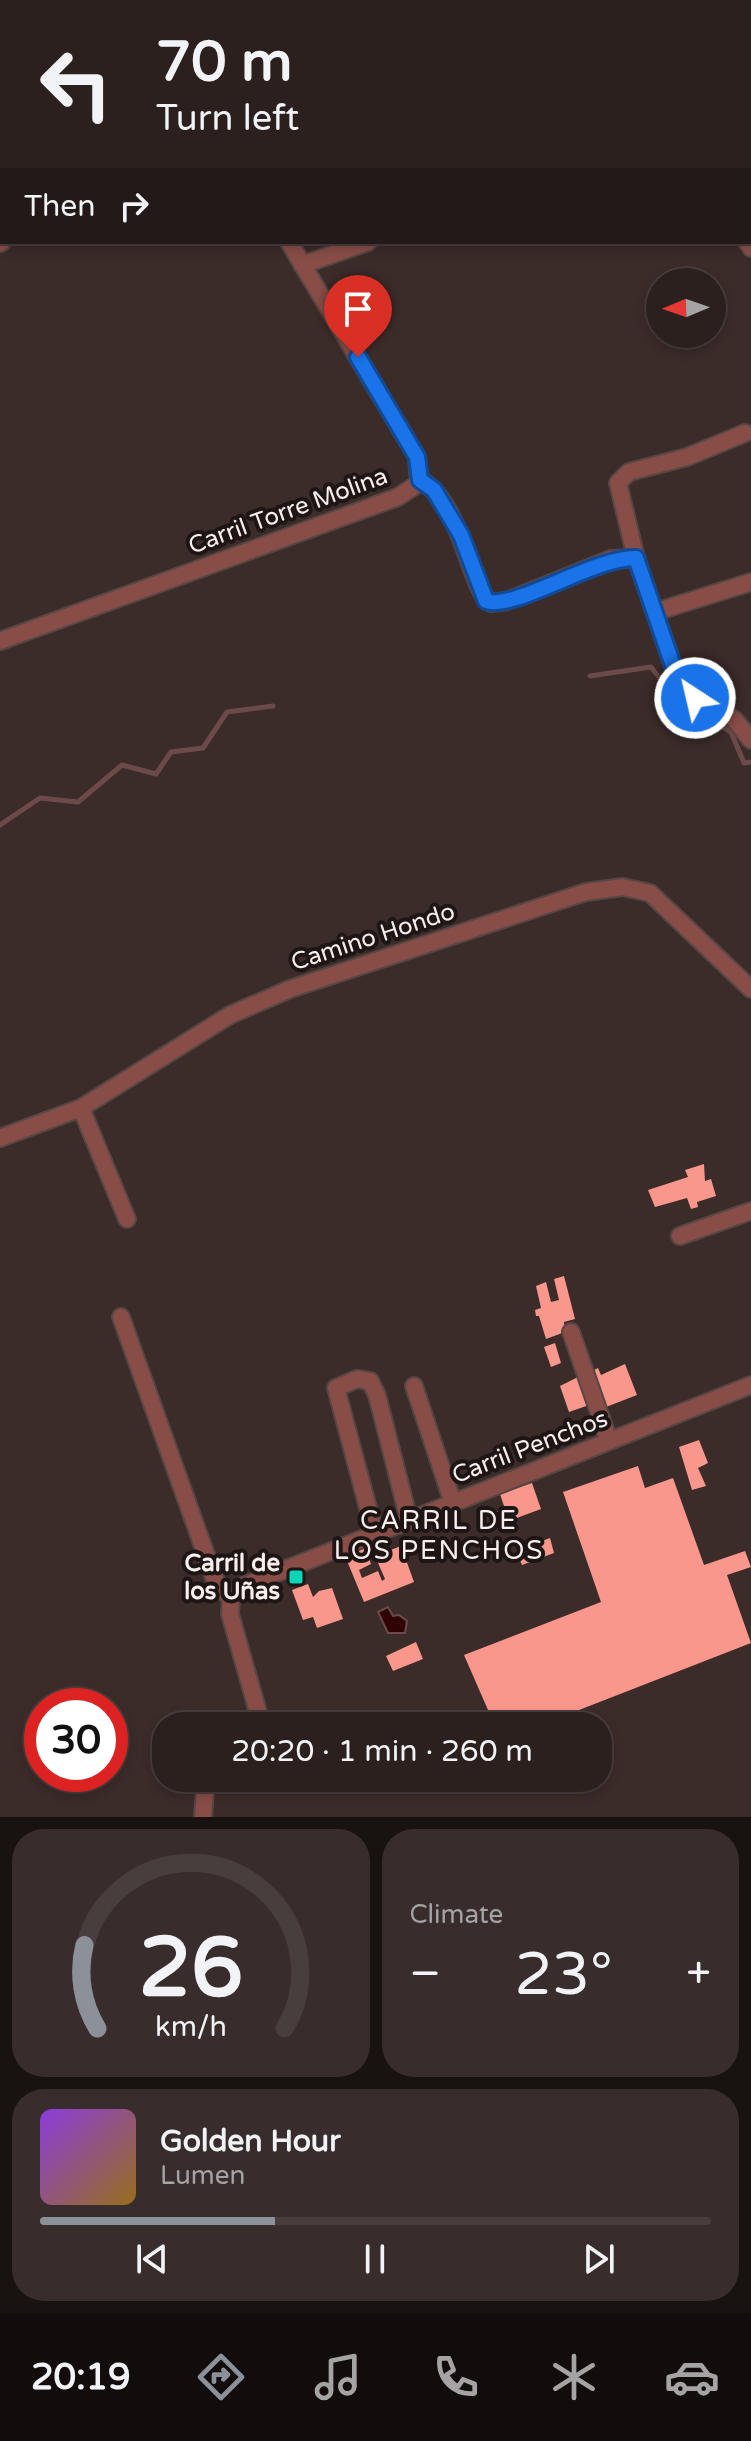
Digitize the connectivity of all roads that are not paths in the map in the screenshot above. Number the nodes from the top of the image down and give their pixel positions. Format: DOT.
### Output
graph roads {
  1 [pos="290,244"];
  2 [pos="362,244"];
  3 [pos="302,265"];
  4 [pos="745,433"];
  5 [pos="420,480"];
  6 [pos="636,558"];
  7 [pos="751,582"];
  8 [pos="655,612"];
  9 [pos="0,641"];
  10 [pos="751,740"];
  11 [pos="751,989"];
  12 [pos="81,1108"];
  13 [pos="0,1138"];
  14 [pos="751,1211"];
  15 [pos="127,1219"];
  16 [pos="680,1236"];
  17 [pos="121,1317"];
  18 [pos="571,1332"];
  19 [pos="751,1385"];
  20 [pos="414,1386"];
  21 [pos="609,1441"];
  22 [pos="453,1503"];
  23 [pos="409,1520"];
  24 [pos="375,1534"];
  25 [pos="231,1599"];
  26 [pos="260,1712"];
  27 [pos="205,1792"];
  28 [pos="203,1817"];
  1 -- 3 [label="street, Carril Torre Molina"];
  2 -- 3 [label="street"];
  3 -- 5 [label="street, Carril Torre Molina"];
  4 -- 6 [label="street"];
  5 -- 6 [label="street"];
  5 -- 9 [label="street, Carril Torre Molina"];
  6 -- 8 [label="street"];
  7 -- 8 [label="street"];
  8 -- 10 [label="street"];
  11 -- 12 [label="street, Camino Hondo"];
  12 -- 13 [label="street, Camino Hondo"];
  12 -- 15 [label="street"];
  14 -- 16 [label="street"];
  17 -- 25 [label="street"];
  18 -- 21 [label="street"];
  19 -- 21 [label="street, Carril Penchos"];
  20 -- 22 [label="street"];
  21 -- 22 [label="street, Carril Penchos"];
  22 -- 23 [label="street, Carril Penchos"];
  23 -- 24 [label="street, Carril Penchos"];
  23 -- 24 [label="street"];
  24 -- 25 [label="street, Carril Penchos"];
  25 -- 26 [label="street"];
  27 -- 28 [label="street"];
}
